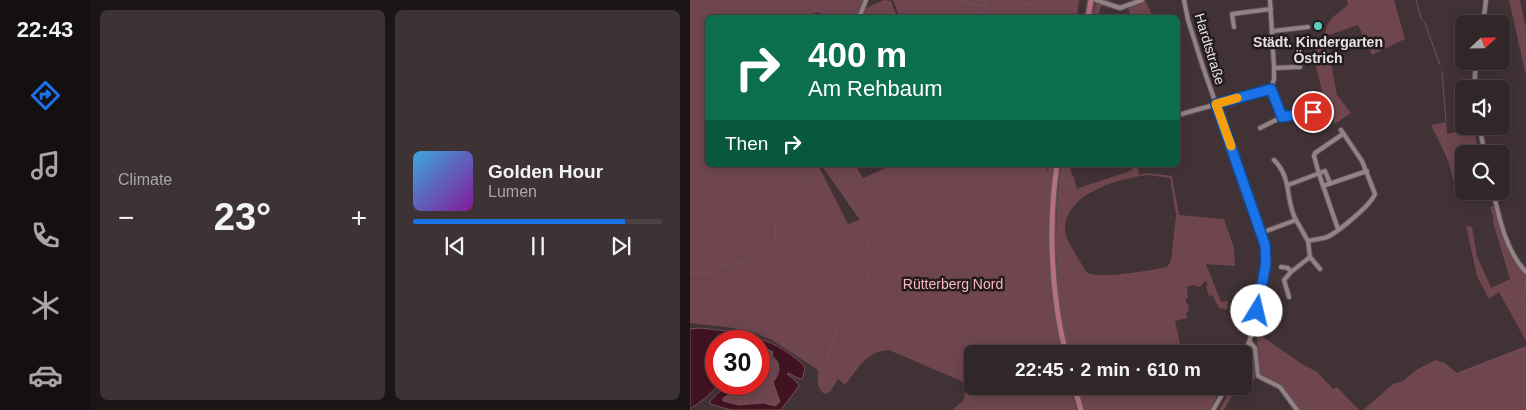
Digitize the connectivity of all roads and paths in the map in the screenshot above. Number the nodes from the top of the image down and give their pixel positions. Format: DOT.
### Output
graph roads {
  1 [pos="866,0"];
  2 [pos="1092,0"];
  3 [pos="1096,0"];
  4 [pos="1142,0"];
  5 [pos="1184,0"];
  6 [pos="1270,0"];
  7 [pos="1486,0"];
  8 [pos="1271,9"];
  9 [pos="860,15"];
  10 [pos="1089,15"];
  11 [pos="1484,15"];
  12 [pos="1234,27"];
  13 [pos="1308,27"];
  14 [pos="1273,31"];
  15 [pos="1300,67"];
  16 [pos="1274,68"];
  17 [pos="1271,89"];
  18 [pos="1216,104"];
  19 [pos="1313,112"];
  20 [pos="1180,114"];
  21 [pos="1282,117"];
  22 [pos="1260,128"];
  23 [pos="1274,160"];
  24 [pos="1057,167"];
  25 [pos="1367,171"];
  26 [pos="1319,174"];
  27 [pos="1330,183"];
  28 [pos="1288,185"];
  29 [pos="1323,186"];
  30 [pos="1495,200"];
  31 [pos="1296,220"];
  32 [pos="1338,229"];
  33 [pos="1261,233"];
  34 [pos="1308,241"];
  35 [pos="1310,257"];
  36 [pos="1282,267"];
  37 [pos="1320,269"];
  38 [pos="1291,272"];
  39 [pos="1526,272"];
  40 [pos="1289,297"];
  41 [pos="1250,342"];
  42 [pos="1064,345"];
  43 [pos="1248,345"];
  44 [pos="1077,395"];
  45 [pos="1221,395"];
  46 [pos="1081,410"];
  47 [pos="1213,410"];
  48 [pos="1297,410"];
  1 -- 9 [label="street"];
  2 -- 10 [label="main road"];
  3 -- 4 [label="street"];
  5 -- 18 [label="street, Hardtstraße"];
  6 -- 8 [label="street"];
  7 -- 11 [label="street"];
  8 -- 12 [label="street"];
  8 -- 14 [label="street"];
  13 -- 14 [label="street"];
  14 -- 16 [label="street"];
  15 -- 16 [label="street"];
  16 -- 17 [label="street"];
  17 -- 18 [label="street"];
  17 -- 21 [label="street"];
  18 -- 20 [label="street, Hardtstraße"];
  18 -- 33 [label="street, Hardtstraße"];
  19 -- 21 [label="street"];
  21 -- 22 [label="street"];
  23 -- 28 [label="street"];
  24 -- 42 [label="main road"];
  25 -- 26 [label="street"];
  25 -- 27 [label="street"];
  25 -- 32 [label="street"];
  26 -- 27 [label="street"];
  26 -- 28 [label="street"];
  26 -- 29 [label="street"];
  27 -- 29 [label="street"];
  28 -- 31 [label="street"];
  29 -- 32 [label="street"];
  30 -- 39 [label="street"];
  31 -- 33 [label="street"];
  31 -- 34 [label="street"];
  32 -- 34 [label="street"];
  33 -- 41 [label="street, Hardtstraße"];
  34 -- 35 [label="street"];
  35 -- 37 [label="street"];
  35 -- 38 [label="street"];
  36 -- 38 [label="street"];
  38 -- 40 [label="street"];
  41 -- 43 [label="street, Hardtstraße"];
  41 -- 48 [label="street"];
  44 -- 46 [label="main road"];
  45 -- 47 [label="street"];
}
